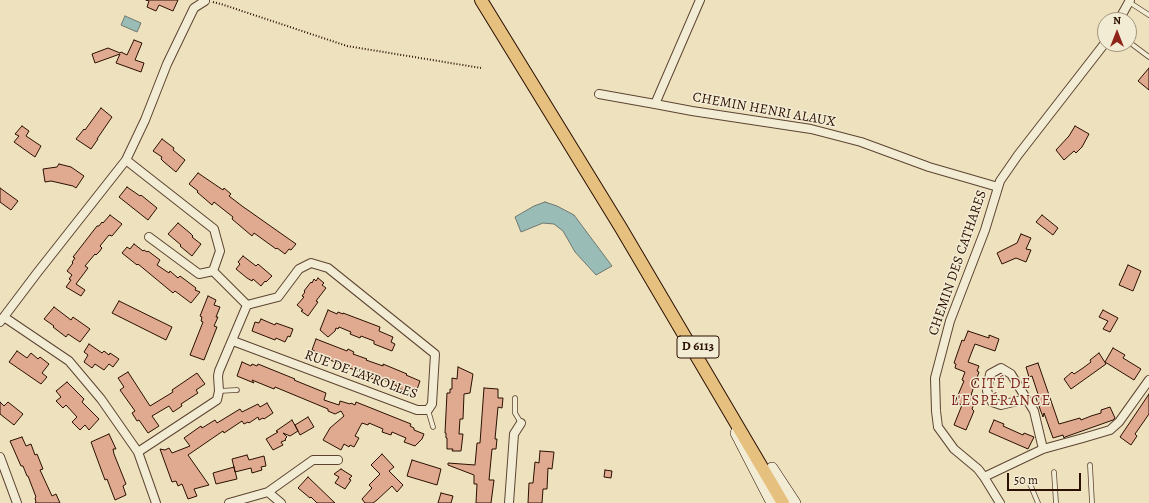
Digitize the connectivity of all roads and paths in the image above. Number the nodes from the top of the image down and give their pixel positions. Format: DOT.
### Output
graph roads {
  1 [pos="481,0"];
  2 [pos="700,0"];
  3 [pos="205,1"];
  4 [pos="1130,1"];
  5 [pos="1124,12"];
  6 [pos="1149,15"];
  7 [pos="1137,48"];
  8 [pos="1098,52"];
  9 [pos="1149,57"];
  10 [pos="481,68"];
  11 [pos="599,94"];
  12 [pos="655,104"];
  13 [pos="126,160"];
  14 [pos="998,187"];
  15 [pos="621,228"];
  16 [pos="149,237"];
  17 [pos="213,271"];
  18 [pos="247,305"];
  19 [pos="2,319"];
  20 [pos="232,340"];
  21 [pos="700,364"];
  22 [pos="1149,380"];
  23 [pos="237,390"];
  24 [pos="219,391"];
  25 [pos="515,398"];
  26 [pos="1026,399"];
  27 [pos="428,410"];
  28 [pos="521,423"];
  29 [pos="434,427"];
  30 [pos="1043,449"];
  31 [pos="138,452"];
  32 [pos="0,457"];
  33 [pos="338,460"];
  34 [pos="1090,465"];
  35 [pos="772,468"];
  36 [pos="1054,472"];
  37 [pos="984,477"];
  38 [pos="1030,484"];
  39 [pos="268,492"];
  40 [pos="17,503"];
  41 [pos="156,503"];
  42 [pos="229,503"];
  43 [pos="281,503"];
  44 [pos="509,503"];
  45 [pos="772,503"];
  46 [pos="783,503"];
  47 [pos="791,503"];
  48 [pos="795,503"];
  49 [pos="1000,503"];
  50 [pos="1038,503"];
  51 [pos="1056,503"];
  52 [pos="1092,503"];
  1 -- 15 [label="main road, D 6113"];
  2 -- 12 [label="street"];
  3 -- 10 [label="path"];
  3 -- 13 [label="street"];
  4 -- 5 [label="street"];
  4 -- 6 [label="lane"];
  7 -- 9 [label="lane"];
  8 -- 14 [label="street, CHEMIN DES CATHARES"];
  11 -- 12 [label="street, CHEMIN HENRI ALAUX"];
  12 -- 14 [label="street, CHEMIN HENRI ALAUX"];
  13 -- 17 [label="street"];
  13 -- 19 [label="street"];
  14 -- 37 [label="street, CHEMIN DES CATHARES"];
  15 -- 21 [label="main road, D 6113"];
  15 -- 35 [label="main road, D 6113"];
  16 -- 17 [label="street"];
  17 -- 18 [label="street"];
  18 -- 20 [label="street"];
  18 -- 27 [label="street, RUE DE L'AYROLLES"];
  19 -- 31 [label="street"];
  20 -- 24 [label="street"];
  20 -- 27 [label="street, RUE DE L'AYROLLES"];
  21 -- 45 [label="main road"];
  21 -- 46 [label="main road, D 6113"];
  22 -- 30 [label="street"];
  23 -- 24 [label="lane"];
  24 -- 31 [label="street"];
  25 -- 28 [label="lane"];
  26 -- 26 [label="street"];
  26 -- 30 [label="street"];
  27 -- 29 [label="lane"];
  28 -- 44 [label="street"];
  30 -- 37 [label="street"];
  31 -- 41 [label="street"];
  32 -- 40 [label="street"];
  33 -- 39 [label="street"];
  34 -- 52 [label="lane"];
  35 -- 47 [label="main road, D 6113"];
  35 -- 48 [label="main road"];
  36 -- 51 [label="lane"];
  37 -- 49 [label="street, CHEMIN DES CATHARES"];
  38 -- 50 [label="lane"];
  39 -- 42 [label="street"];
  39 -- 43 [label="street"];
}
